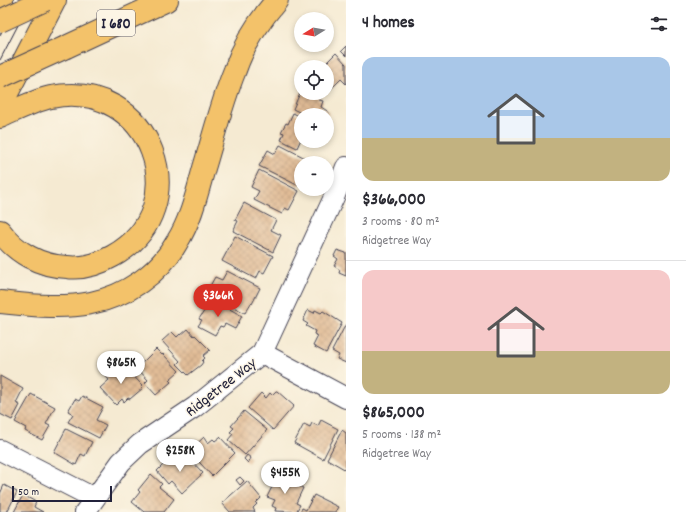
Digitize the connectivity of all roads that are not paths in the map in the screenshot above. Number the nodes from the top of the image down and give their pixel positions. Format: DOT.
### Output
graph roads {
  1 [pos="2,0"];
  2 [pos="45,0"];
  3 [pos="55,0"];
  4 [pos="167,0"];
  5 [pos="277,0"];
  6 [pos="0,3"];
  7 [pos="0,21"];
  8 [pos="0,77"];
  9 [pos="0,107"];
  10 [pos="0,117"];
  11 [pos="346,167"];
  12 [pos="340,198"];
  13 [pos="0,231"];
  14 [pos="0,302"];
  15 [pos="262,353"];
  16 [pos="346,398"];
  17 [pos="0,450"];
  18 [pos="89,505"];
  1 -- 6 [label="main road"];
  2 -- 7 [label="main road, bridge"];
  3 -- 9 [label="main road"];
  4 -- 8 [label="main road, I 680, bridge"];
  5 -- 14 [label="main road"];
  10 -- 13 [label="main road"];
  11 -- 12 [label="street, Ridgetree Way"];
  12 -- 15 [label="street, Ridgetree Way"];
  15 -- 16 [label="street"];
  15 -- 18 [label="street, Ridgetree Way"];
  17 -- 18 [label="street"];
}
